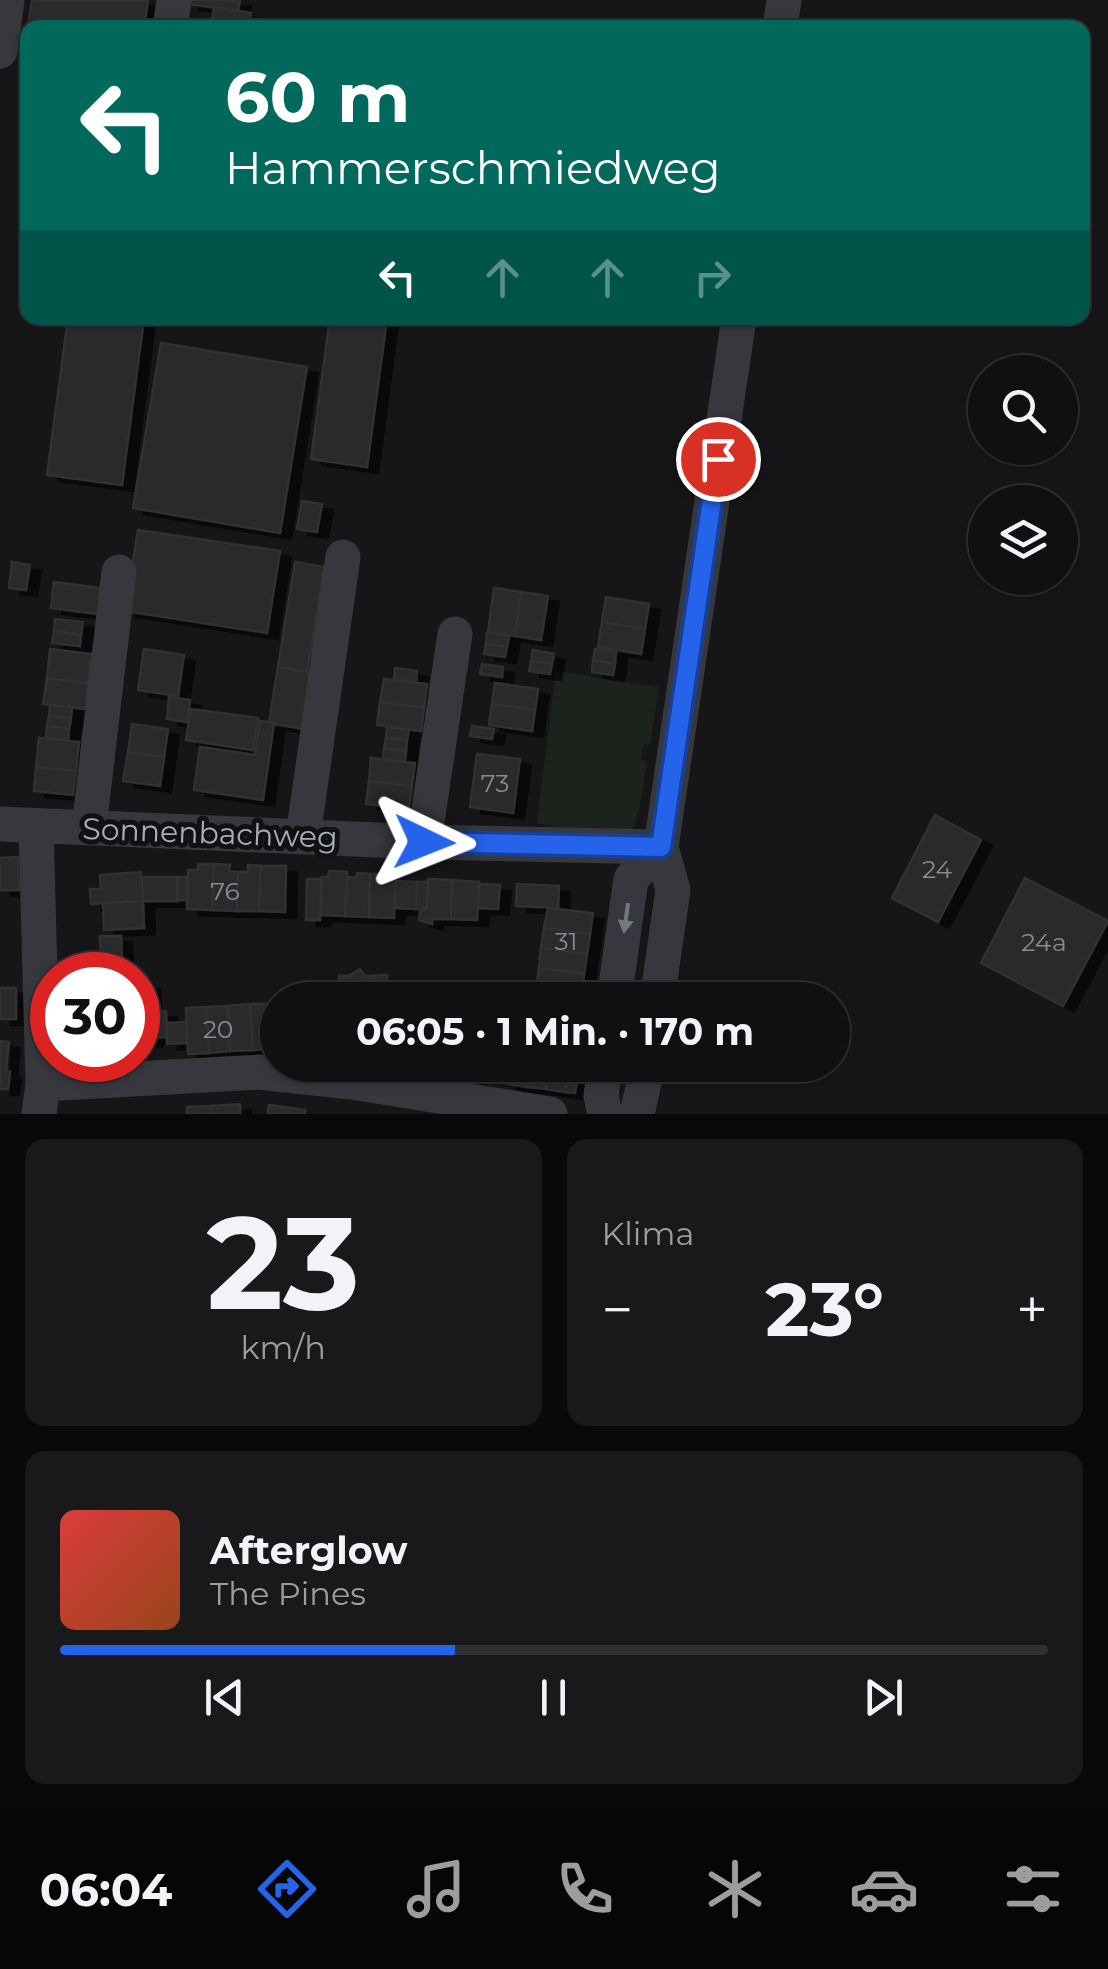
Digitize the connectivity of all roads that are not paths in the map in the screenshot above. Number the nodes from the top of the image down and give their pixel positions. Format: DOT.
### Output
graph roads {
  1 [pos="7,0"];
  2 [pos="0,51"];
  3 [pos="737,325"];
  4 [pos="344,557"];
  5 [pos="119,572"];
  6 [pos="455,634"];
  7 [pos="0,824"];
  8 [pos="36,826"];
  9 [pos="89,828"];
  10 [pos="303,836"];
  11 [pos="424,842"];
  12 [pos="661,847"];
  13 [pos="617,982"];
  14 [pos="660,982"];
  15 [pos="603,1082"];
  16 [pos="646,1082"];
  17 [pos="41,1099"];
  18 [pos="550,1114"];
  19 [pos="605,1114"];
  20 [pos="638,1114"];
  1 -- 2 [label="street"];
  3 -- 12 [label="street"];
  4 -- 10 [label="street"];
  5 -- 9 [label="street"];
  6 -- 11 [label="street"];
  7 -- 8 [label="street, Sonnenbachweg"];
  8 -- 9 [label="street, Sonnenbachweg"];
  8 -- 17 [label="street"];
  9 -- 10 [label="street, Sonnenbachweg"];
  10 -- 11 [label="street, Sonnenbachweg"];
  11 -- 12 [label="street, Sonnenbachweg"];
  12 -- 13 [label="street, one-way"];
  12 -- 14 [label="street"];
  15 -- 19 [label="street"];
  16 -- 20 [label="street"];
  17 -- 18 [label="street"];
}
